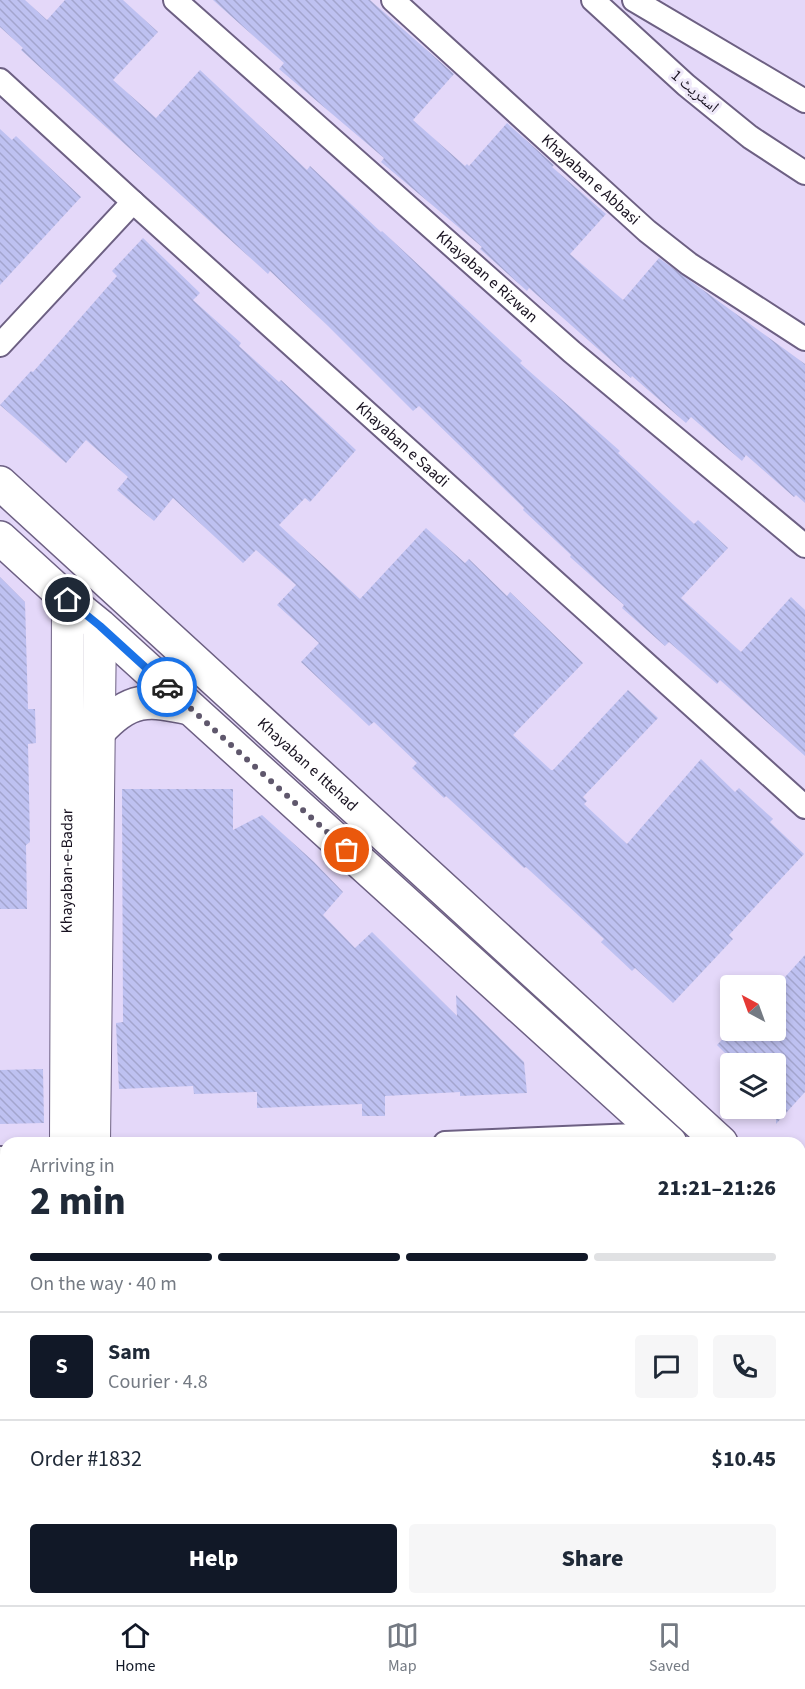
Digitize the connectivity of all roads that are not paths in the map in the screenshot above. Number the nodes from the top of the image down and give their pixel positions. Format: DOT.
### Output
graph roads {
  1 [pos="175,0"];
  2 [pos="393,0"];
  3 [pos="634,0"];
  4 [pos="599,3"];
  5 [pos="0,80"];
  6 [pos="805,101"];
  7 [pos="805,173"];
  8 [pos="133,202"];
  9 [pos="805,339"];
  10 [pos="0,345"];
  11 [pos="0,483"];
  12 [pos="0,538"];
  13 [pos="805,546"];
  14 [pos="68,600"];
  15 [pos="100,626"];
  16 [pos="190,708"];
  17 [pos="99,731"];
  18 [pos="805,807"];
  19 [pos="66,1137"];
  20 [pos="94,1137"];
  21 [pos="664,1137"];
  22 [pos="713,1137"];
  1 -- 13 [label="street, Khayaban e Rizwan"];
  2 -- 9 [label="street, Khayaban e Abbasi"];
  3 -- 6 [label="street"];
  4 -- 7 [label="street, اسٹریٹ 1"];
  5 -- 8 [label="street, Khayaban e Saadi"];
  8 -- 10 [label="street"];
  8 -- 18 [label="street, Khayaban e Saadi"];
  11 -- 22 [label="main road, Khayaban e Ittehad"];
  12 -- 14 [label="main road"];
  14 -- 15 [label="main road"];
  14 -- 19 [label="main road, Khayaban-e-Badar"];
  15 -- 16 [label="main road"];
  15 -- 17 [label="main road, Khayaban-e-Badar"];
  16 -- 17 [label="main road"];
  16 -- 21 [label="main road"];
  17 -- 20 [label="main road, Khayaban-e-Badar"];
}
